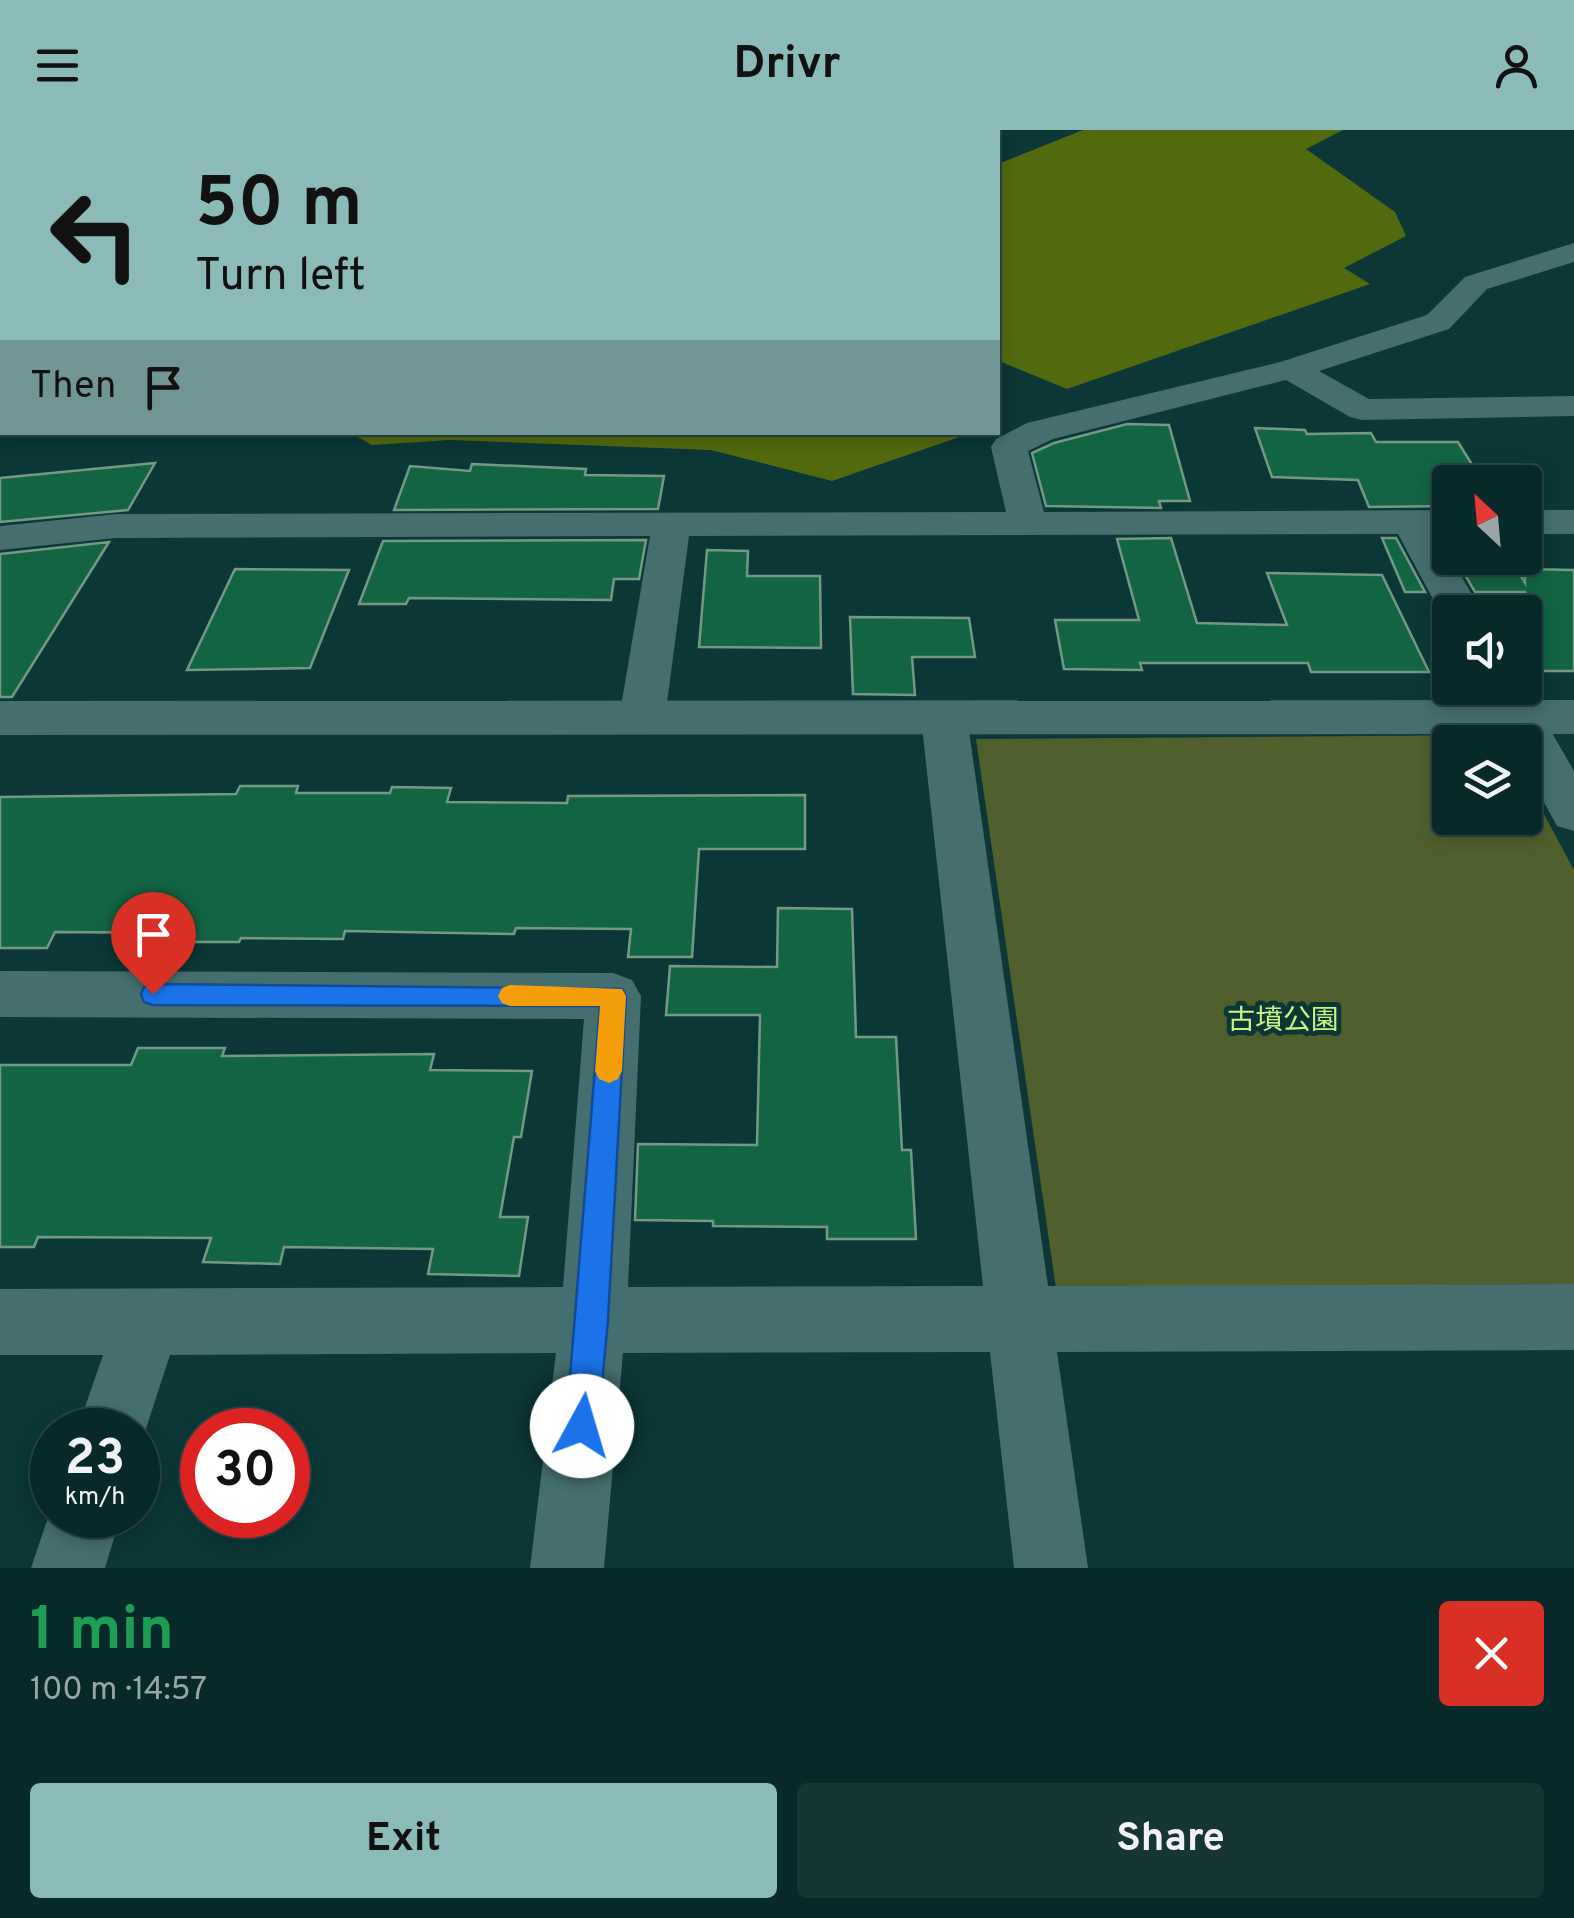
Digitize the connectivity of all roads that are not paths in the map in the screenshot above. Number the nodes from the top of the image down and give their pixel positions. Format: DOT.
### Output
graph roads {
  1 [pos="1569,258"];
  2 [pos="1291,369"];
  3 [pos="1574,406"];
  4 [pos="1430,522"];
  5 [pos="1542,522"];
  6 [pos="1574,522"];
  7 [pos="1028,524"];
  8 [pos="671,526"];
  9 [pos="0,538"];
  10 [pos="1456,595"];
  11 [pos="1432,704"];
  12 [pos="1514,705"];
  13 [pos="1525,705"];
  14 [pos="1574,716"];
  15 [pos="944,717"];
  16 [pos="0,718"];
  17 [pos="642,718"];
  18 [pos="1574,813"];
  19 [pos="0,994"];
  20 [pos="1574,1317"];
  21 [pos="1020,1318"];
  22 [pos="593,1320"];
  23 [pos="0,1322"];
  24 [pos="146,1322"];
  25 [pos="119,1408"];
  26 [pos="78,1538"];
  27 [pos="68,1568"];
  28 [pos="568,1568"];
  29 [pos="1051,1568"];
  1 -- 2 [label="street"];
  2 -- 3 [label="street"];
  2 -- 7 [label="street"];
  4 -- 7 [label="street"];
  4 -- 10 [label="street"];
  5 -- 6 [label="street"];
  7 -- 8 [label="street"];
  8 -- 9 [label="street"];
  8 -- 17 [label="street"];
  11 -- 15 [label="street"];
  12 -- 18 [label="street"];
  13 -- 14 [label="street"];
  15 -- 17 [label="street"];
  15 -- 21 [label="street"];
  16 -- 17 [label="street"];
  19 -- 22 [label="street"];
  20 -- 21 [label="street"];
  21 -- 22 [label="street"];
  21 -- 29 [label="street"];
  22 -- 24 [label="street"];
  22 -- 28 [label="street"];
  23 -- 24 [label="street"];
  24 -- 25 [label="street"];
  26 -- 27 [label="street"];
}
